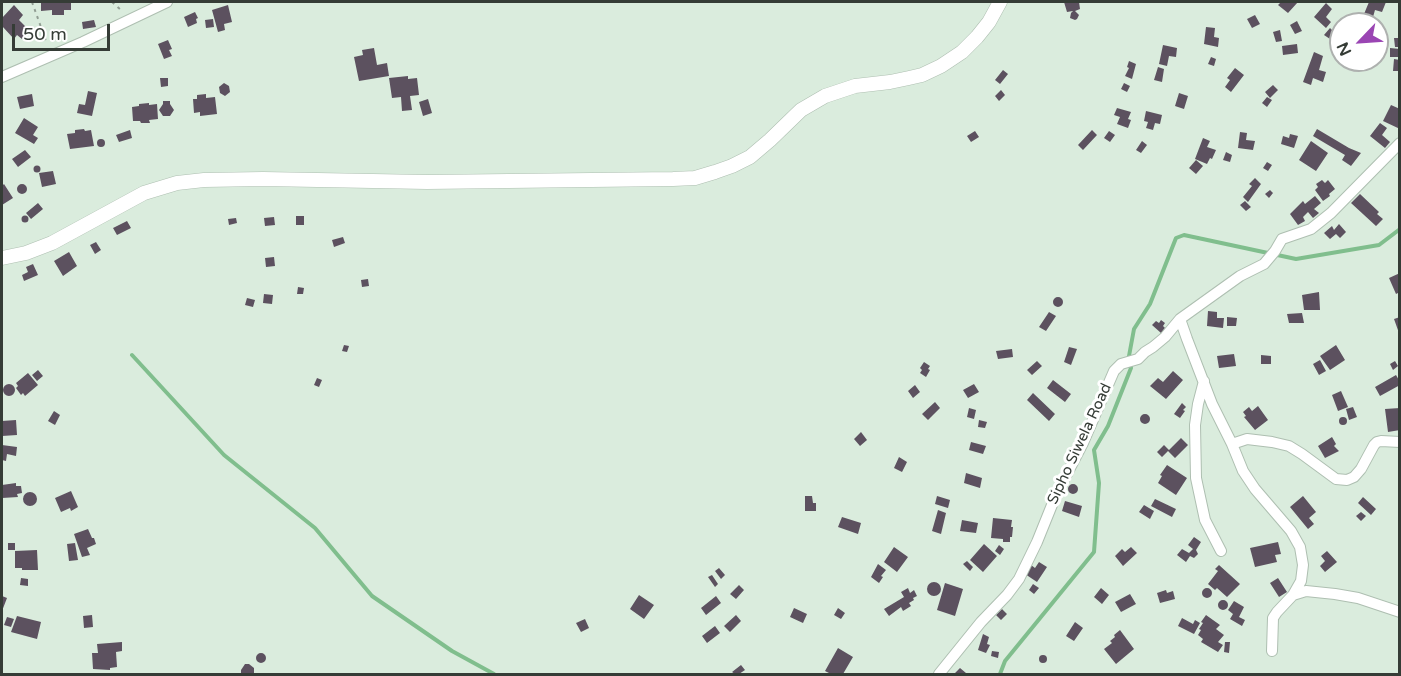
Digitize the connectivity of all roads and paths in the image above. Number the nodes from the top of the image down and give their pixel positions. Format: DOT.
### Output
graph roads {
  1 [pos="32,2"];
  2 [pos="167,2"];
  3 [pos="1000,2"];
  4 [pos="52,56"];
  5 [pos="2,77"];
  6 [pos="1400,143"];
  7 [pos="2,258"];
  8 [pos="1180,318"];
  9 [pos="1204,381"];
  10 [pos="1400,442"];
  11 [pos="1232,444"];
  12 [pos="1221,551"];
  13 [pos="1293,595"];
  14 [pos="1400,612"];
  15 [pos="1272,651"];
  16 [pos="939,675"];
  1 -- 4 [label="path"];
  2 -- 4 [label="street"];
  3 -- 7 [label="street"];
  4 -- 5 [label="street"];
  6 -- 8 [label="street, Sipho Siwela Road"];
  8 -- 9 [label="street"];
  8 -- 16 [label="street, Sipho Siwela Road"];
  9 -- 11 [label="street"];
  9 -- 12 [label="street"];
  10 -- 11 [label="street"];
  11 -- 13 [label="street"];
  13 -- 14 [label="street"];
  13 -- 15 [label="street"];
}
